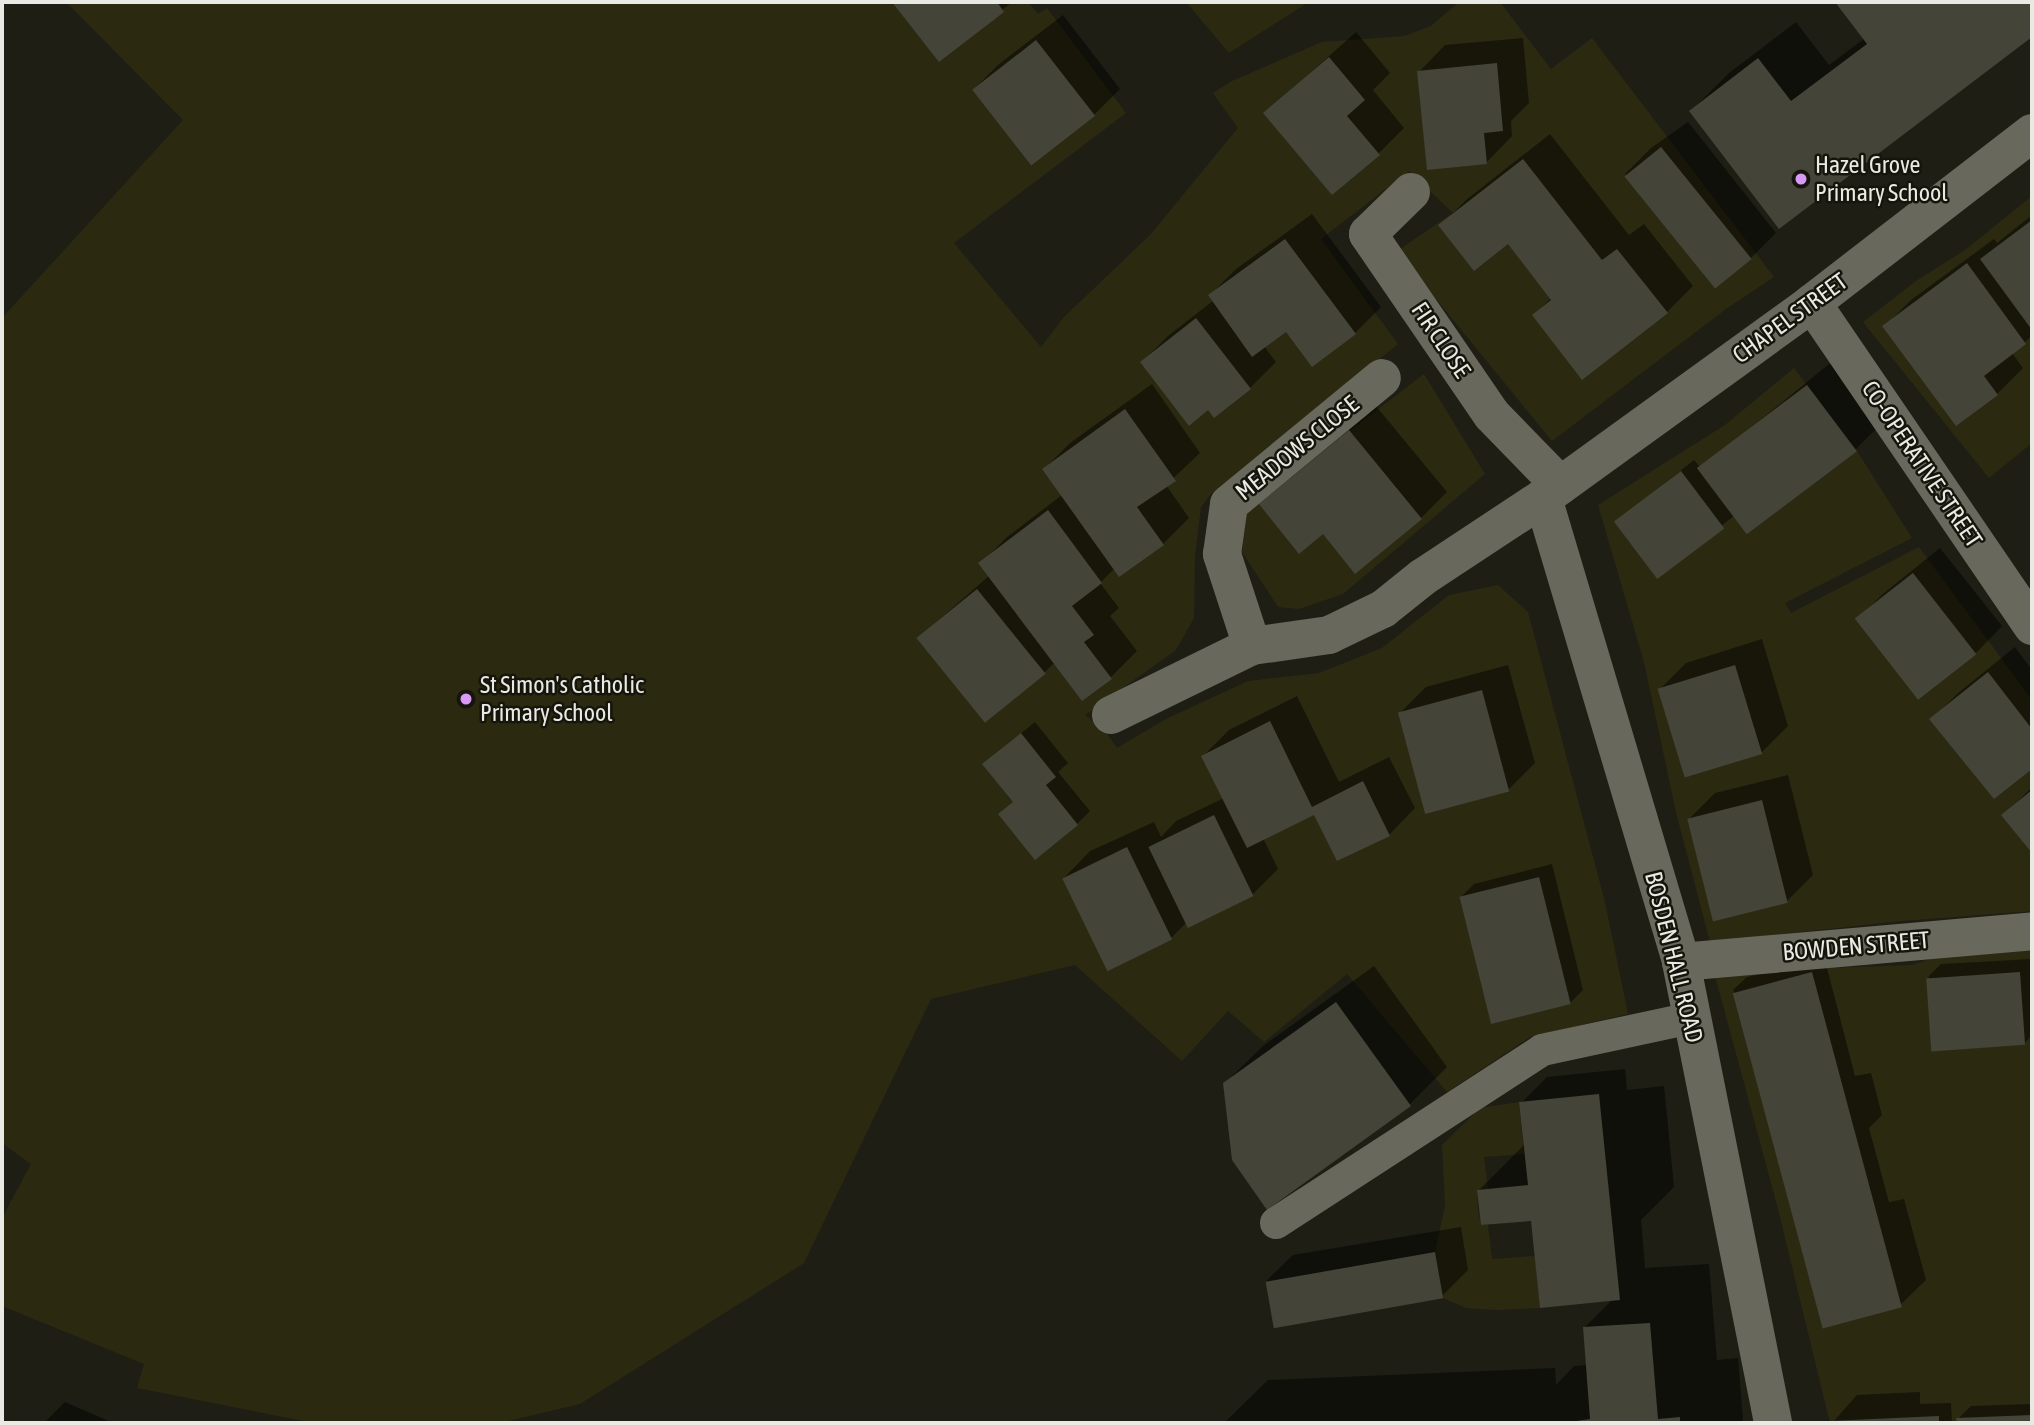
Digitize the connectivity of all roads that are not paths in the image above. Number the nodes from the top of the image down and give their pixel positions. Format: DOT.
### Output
graph roads {
  1 [pos="2032,133"];
  2 [pos="1411,192"];
  3 [pos="1812,303"];
  4 [pos="1382,378"];
  5 [pos="1552,492"];
  6 [pos="2032,625"];
  7 [pos="1252,646"];
  8 [pos="1111,715"];
  9 [pos="2032,931"];
  10 [pos="1681,961"];
  11 [pos="1691,1018"];
  12 [pos="1276,1223"];
  13 [pos="1773,1423"];
  1 -- 3 [label="street, CHAPEL STREET"];
  2 -- 5 [label="street, FIR CLOSE"];
  3 -- 5 [label="street, CHAPEL STREET"];
  3 -- 6 [label="street, CO-OPERATIVE STREET"];
  4 -- 7 [label="street, MEADOWS CLOSE"];
  5 -- 7 [label="street"];
  5 -- 10 [label="street, BOSDEN HALL ROAD"];
  7 -- 8 [label="street"];
  9 -- 10 [label="street, BOWDEN STREET"];
  10 -- 11 [label="street, BOSDEN HALL ROAD"];
  11 -- 12 [label="lane"];
  11 -- 13 [label="street, BOSDEN HALL ROAD"];
}
